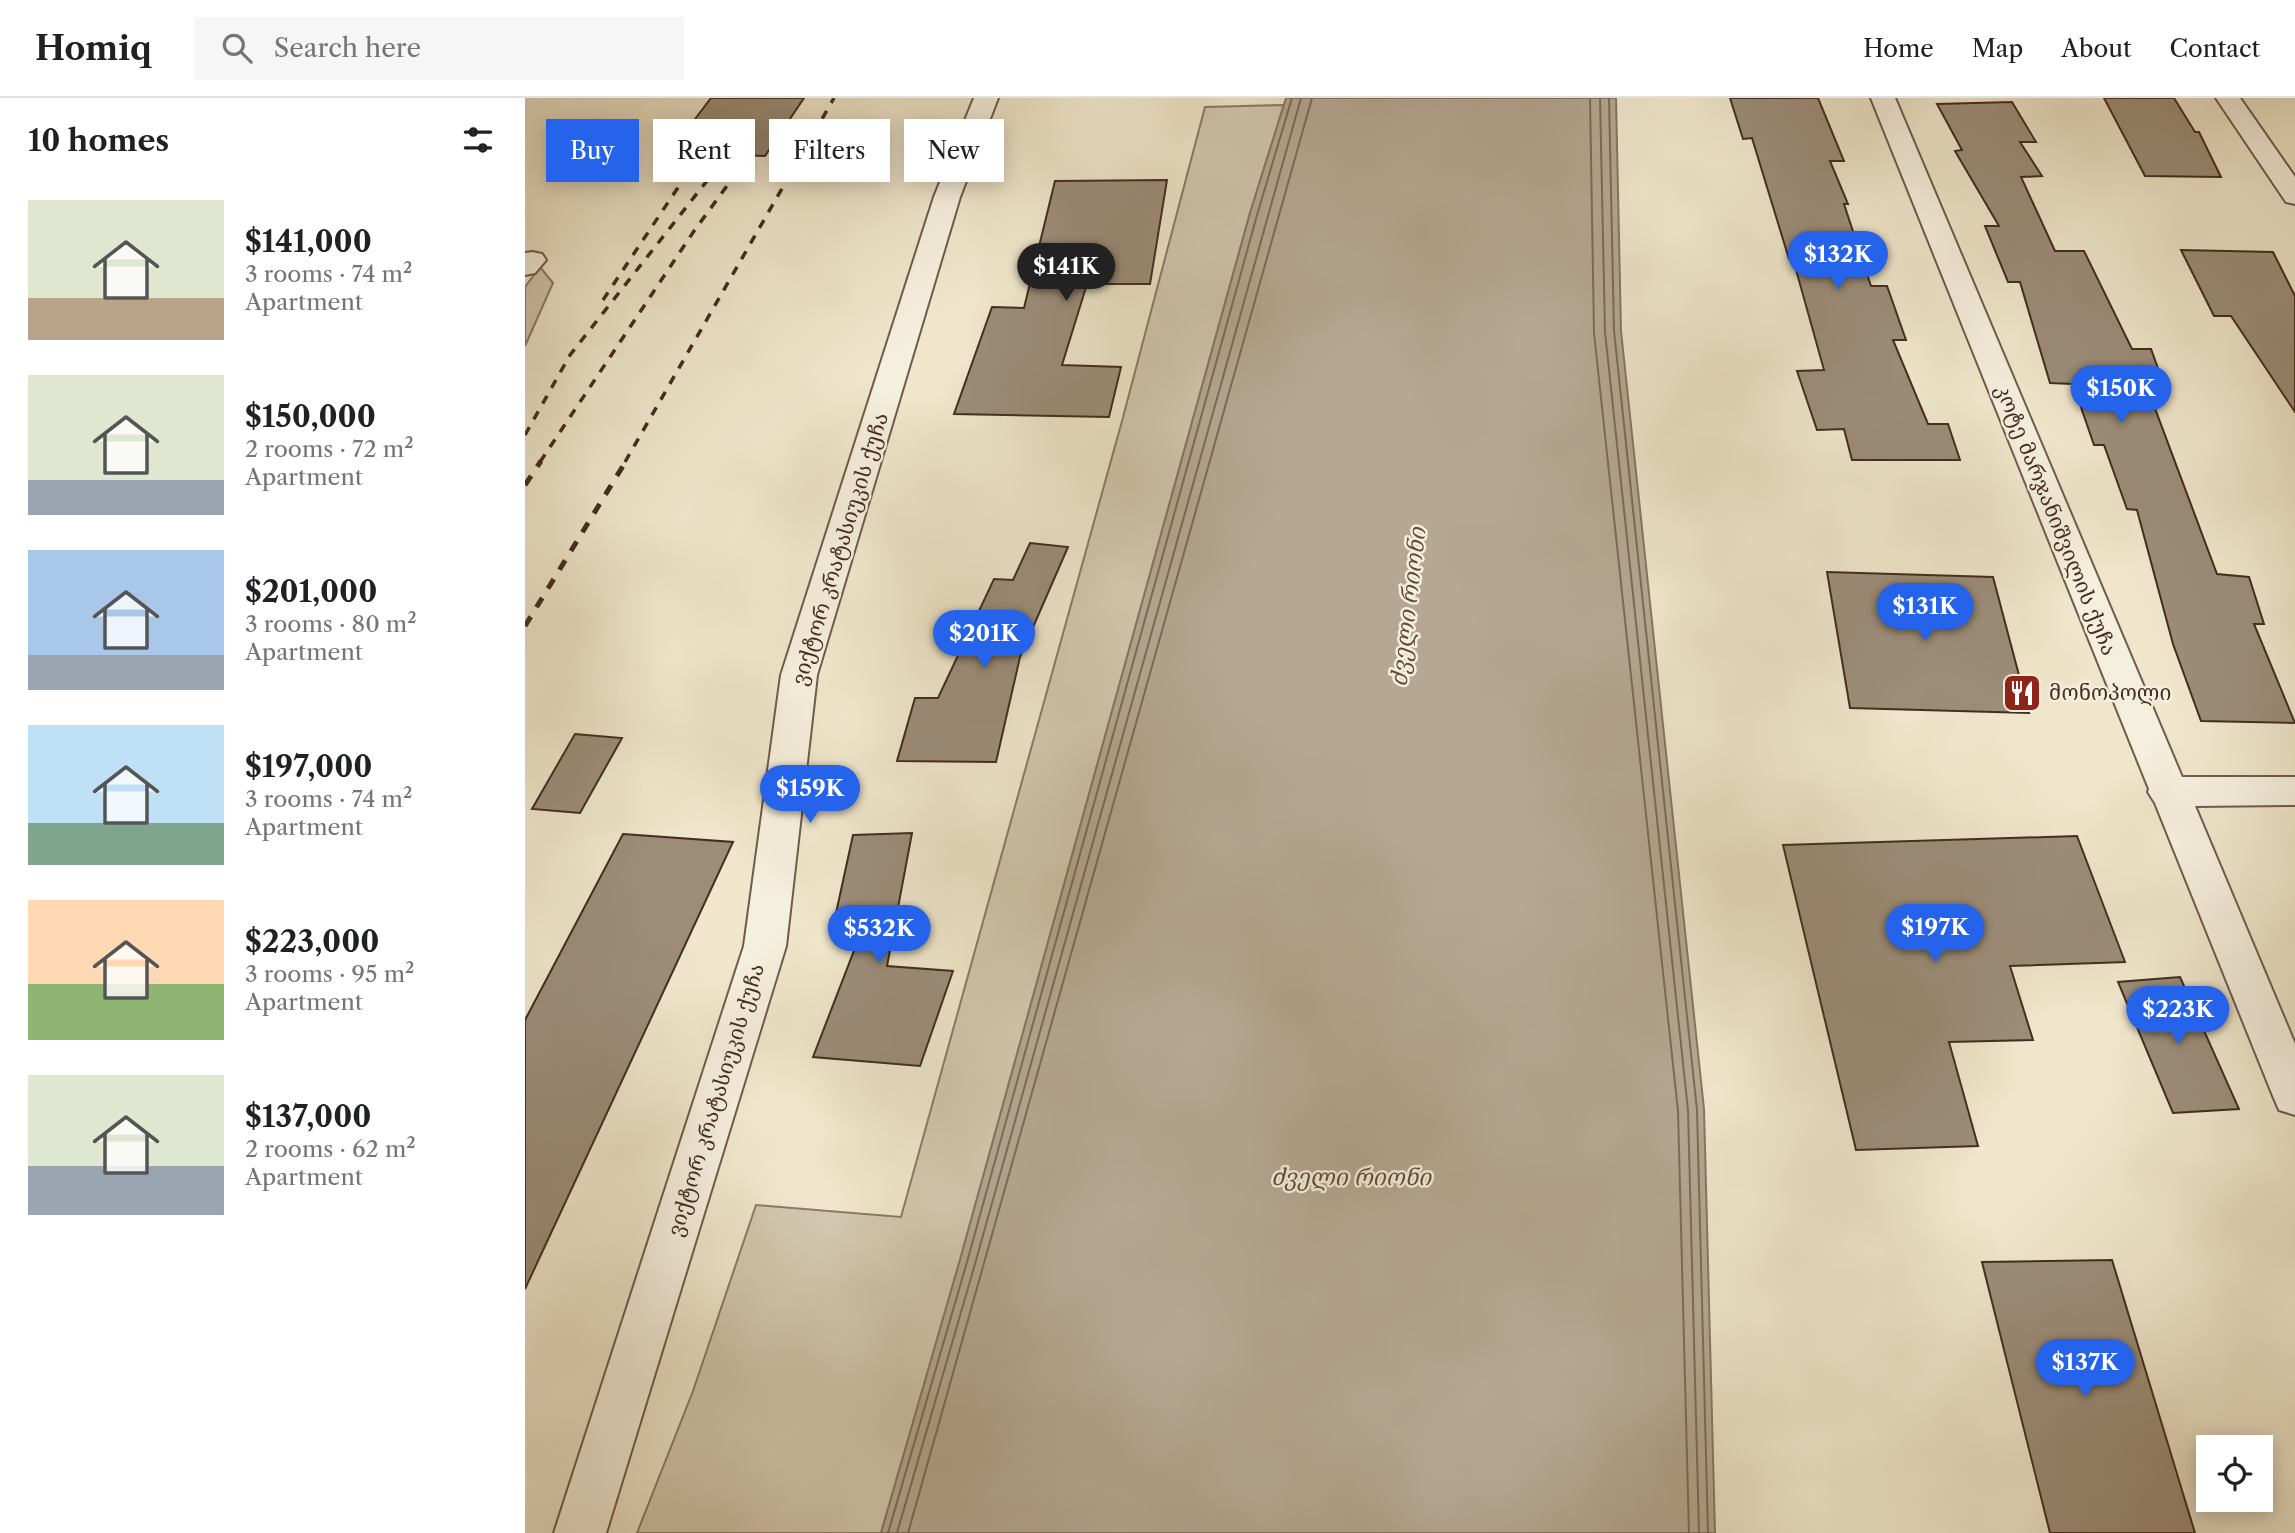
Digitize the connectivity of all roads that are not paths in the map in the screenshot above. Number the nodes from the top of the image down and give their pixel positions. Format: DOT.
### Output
graph roads {
  1 [pos="986,98"];
  2 [pos="1883,98"];
  3 [pos="2228,98"];
  4 [pos="2295,196"];
  5 [pos="2295,791"];
  6 [pos="2167,792"];
  7 [pos="2295,1096"];
  8 [pos="580,1533"];
  1 -- 8 [label="street, ვიქტორ კრატასიუკის ქუჩა"];
  2 -- 6 [label="street, კოტე მარჯანიშვილის ქუჩა"];
  3 -- 4 [label="street"];
  5 -- 6 [label="street"];
  6 -- 7 [label="street, კოტე მარჯანიშვილის ქუჩა"];
}
